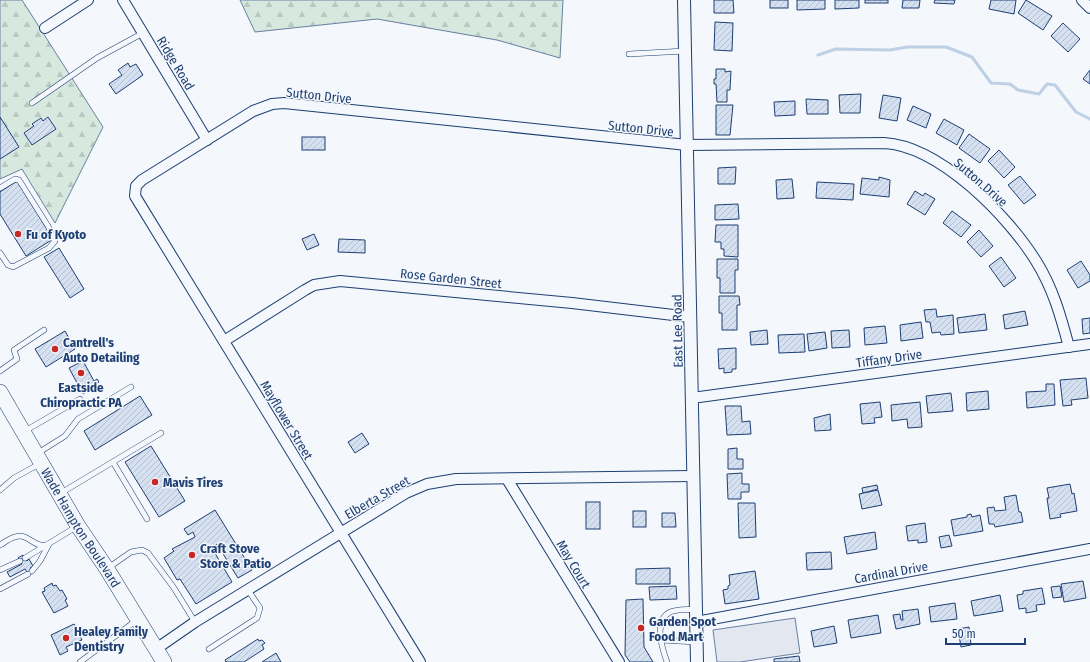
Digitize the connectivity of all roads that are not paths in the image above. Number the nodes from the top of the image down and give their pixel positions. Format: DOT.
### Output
graph roads {
  1 [pos="88,0"];
  2 [pos="123,0"];
  3 [pos="684,0"];
  4 [pos="1082,0"];
  5 [pos="1090,8"];
  6 [pos="45,28"];
  7 [pos="143,34"];
  8 [pos="685,51"];
  9 [pos="629,54"];
  10 [pos="32,103"];
  11 [pos="207,140"];
  12 [pos="687,145"];
  13 [pos="0,188"];
  14 [pos="134,191"];
  15 [pos="0,253"];
  16 [pos="690,318"];
  17 [pos="44,330"];
  18 [pos="224,341"];
  19 [pos="1090,344"];
  20 [pos="1069,347"];
  21 [pos="0,371"];
  22 [pos="131,387"];
  23 [pos="0,392"];
  24 [pos="692,398"];
  25 [pos="80,399"];
  26 [pos="24,431"];
  27 [pos="161,433"];
  28 [pos="40,458"];
  29 [pos="113,462"];
  30 [pos="693,476"];
  31 [pos="507,479"];
  32 [pos="0,490"];
  33 [pos="60,494"];
  34 [pos="147,519"];
  35 [pos="78,526"];
  36 [pos="341,533"];
  37 [pos="49,544"];
  38 [pos="0,545"];
  39 [pos="1090,549"];
  40 [pos="107,569"];
  41 [pos="0,570"];
  42 [pos="0,589"];
  43 [pos="248,590"];
  44 [pos="696,609"];
  45 [pos="138,619"];
  46 [pos="195,622"];
  47 [pos="696,622"];
  48 [pos="661,640"];
  49 [pos="696,642"];
  50 [pos="156,649"];
  51 [pos="210,649"];
  52 [pos="80,662"];
  53 [pos="164,662"];
  54 [pos="420,662"];
  55 [pos="619,662"];
  56 [pos="667,662"];
  57 [pos="697,662"];
  1 -- 6 [label="street"];
  2 -- 7 [label="street, Ridge Road"];
  3 -- 8 [label="street, East Lee Road"];
  4 -- 5 [label="street"];
  7 -- 10 [label="lane"];
  7 -- 11 [label="street, Ridge Road"];
  8 -- 9 [label="lane"];
  8 -- 12 [label="street, East Lee Road"];
  11 -- 12 [label="street, Sutton Drive"];
  11 -- 14 [label="street, Sutton Drive"];
  12 -- 16 [label="street, East Lee Road"];
  12 -- 20 [label="street, Sutton Drive"];
  13 -- 15 [label="lane"];
  14 -- 18 [label="street, Mayflower Street"];
  16 -- 18 [label="street, Rose Garden Street"];
  16 -- 24 [label="street, East Lee Road"];
  17 -- 21 [label="lane"];
  18 -- 36 [label="street, Mayflower Street"];
  19 -- 20 [label="street, Tiffany Drive"];
  20 -- 24 [label="street, Tiffany Drive"];
  22 -- 28 [label="lane"];
  23 -- 26 [label="main road, Wade Hampton Boulevard"];
  24 -- 30 [label="street, East Lee Road"];
  25 -- 26 [label="lane"];
  26 -- 28 [label="main road, Wade Hampton Boulevard"];
  27 -- 29 [label="lane"];
  28 -- 32 [label="lane"];
  28 -- 33 [label="main road, Wade Hampton Boulevard"];
  29 -- 33 [label="lane"];
  29 -- 34 [label="lane"];
  30 -- 31 [label="street, Elberta Street"];
  30 -- 44 [label="street, East Lee Road"];
  31 -- 36 [label="street, Elberta Street"];
  31 -- 55 [label="street, May Court"];
  33 -- 35 [label="main road, Wade Hampton Boulevard"];
  35 -- 37 [label="lane"];
  35 -- 40 [label="main road, Wade Hampton Boulevard"];
  36 -- 43 [label="street, Elberta Street"];
  36 -- 54 [label="street, Mayflower Street"];
  37 -- 38 [label="lane"];
  37 -- 41 [label="lane"];
  37 -- 42 [label="lane"];
  39 -- 47 [label="street, Cardinal Drive"];
  40 -- 45 [label="main road, Wade Hampton Boulevard"];
  40 -- 46 [label="lane"];
  43 -- 46 [label="street, Elberta Street"];
  43 -- 51 [label="lane"];
  44 -- 47 [label="street, East Lee Road"];
  44 -- 48 [label="lane"];
  45 -- 50 [label="main road, Wade Hampton Boulevard"];
  45 -- 52 [label="lane"];
  46 -- 50 [label="street, Elberta Street"];
  47 -- 49 [label="street, East Lee Road"];
  48 -- 49 [label="lane"];
  48 -- 56 [label="lane"];
  49 -- 57 [label="street, East Lee Road"];
  50 -- 53 [label="main road, Wade Hampton Boulevard"];
}
